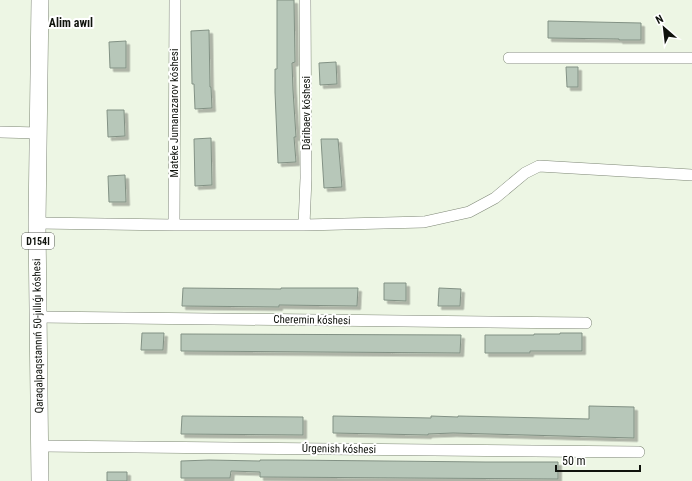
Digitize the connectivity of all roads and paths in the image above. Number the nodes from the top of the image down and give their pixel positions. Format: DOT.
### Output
graph roads {
  1 [pos="40,0"];
  2 [pos="175,0"];
  3 [pos="305,0"];
  4 [pos="509,58"];
  5 [pos="692,58"];
  6 [pos="0,132"];
  7 [pos="39,133"];
  8 [pos="692,175"];
  9 [pos="37,223"];
  10 [pos="174,225"];
  11 [pos="304,225"];
  12 [pos="38,317"];
  13 [pos="586,323"];
  14 [pos="40,446"];
  15 [pos="639,452"];
  16 [pos="40,481"];
  1 -- 7 [label="main road, Qaraqalpaqstannıń 50-jıllıǵı kóshesi / D154l"];
  2 -- 10 [label="street, Mateke Jumanazarov kóshesi"];
  3 -- 11 [label="street, Dáribaev kóshesi"];
  4 -- 5 [label="street"];
  6 -- 7 [label="street"];
  7 -- 9 [label="main road, Qaraqalpaqstannıń 50-jıllıǵı kóshesi / D154l"];
  8 -- 11 [label="street"];
  9 -- 10 [label="street"];
  9 -- 12 [label="main road, Qaraqalpaqstannıń 50-jıllıǵı kóshesi / D154l"];
  10 -- 11 [label="street"];
  12 -- 13 [label="street, Cheremin kóshesi"];
  12 -- 14 [label="main road, Qaraqalpaqstannıń 50-jıllıǵı kóshesi / D154l"];
  14 -- 15 [label="street, Úrgenish kóshesi"];
  14 -- 16 [label="main road, Qaraqalpaqstannıń 50-jıllıǵı kóshesi / D154l"];
}
